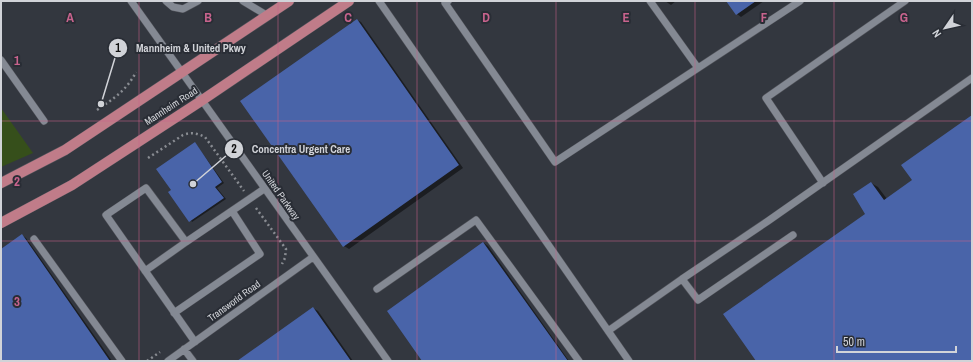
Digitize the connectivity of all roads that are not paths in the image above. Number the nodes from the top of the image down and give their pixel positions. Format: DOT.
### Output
graph roads {
  1 [pos="131,1"];
  2 [pos="166,1"];
  3 [pos="198,1"];
  4 [pos="243,1"];
  5 [pos="289,1"];
  6 [pos="349,1"];
  7 [pos="379,1"];
  8 [pos="448,1"];
  9 [pos="650,1"];
  10 [pos="800,1"];
  11 [pos="905,1"];
  12 [pos="268,16"];
  13 [pos="1,60"];
  14 [pos="698,68"];
  15 [pos="182,73"];
  16 [pos="972,78"];
  17 [pos="202,101"];
  18 [pos="44,121"];
  19 [pos="1,183"];
  20 [pos="823,183"];
  21 [pos="264,189"];
  22 [pos="232,210"];
  23 [pos="1,223"];
  24 [pos="793,236"];
  25 [pos="34,239"];
  26 [pos="186,242"];
  27 [pos="313,257"];
  28 [pos="145,271"];
  29 [pos="682,279"];
  30 [pos="377,289"];
  31 [pos="174,313"];
  32 [pos="608,331"];
  33 [pos="195,342"];
  34 [pos="184,349"];
  35 [pos="122,361"];
  36 [pos="168,361"];
  37 [pos="193,361"];
  38 [pos="388,361"];
  39 [pos="579,361"];
  40 [pos="629,361"];
  1 -- 15 [label="street, United Parkway"];
  2 -- 3 [label="street"];
  4 -- 12 [label="street"];
  5 -- 12 [label="main road, Mannheim Road"];
  6 -- 17 [label="main road, Mannheim Road"];
  7 -- 32 [label="street"];
  8 -- 14 [label="street"];
  9 -- 14 [label="street"];
  10 -- 14 [label="street"];
  11 -- 20 [label="street"];
  12 -- 15 [label="main road, Mannheim Road"];
  13 -- 18 [label="street"];
  15 -- 17 [label="street, United Parkway"];
  15 -- 19 [label="main road, Mannheim Road"];
  16 -- 20 [label="street"];
  17 -- 21 [label="street, United Parkway"];
  17 -- 23 [label="main road, Mannheim Road"];
  20 -- 29 [label="street"];
  21 -- 22 [label="street"];
  21 -- 27 [label="street, United Parkway"];
  22 -- 26 [label="street"];
  22 -- 31 [label="street"];
  24 -- 29 [label="street"];
  25 -- 35 [label="street"];
  26 -- 28 [label="street"];
  26 -- 28 [label="street"];
  27 -- 33 [label="street, Transworld Road"];
  27 -- 38 [label="street, United Parkway"];
  28 -- 31 [label="street"];
  29 -- 32 [label="street"];
  30 -- 39 [label="street"];
  31 -- 33 [label="street"];
  32 -- 40 [label="street"];
  33 -- 34 [label="street, Transworld Road"];
  34 -- 36 [label="street, Transworld Road"];
  34 -- 37 [label="street"];
}
